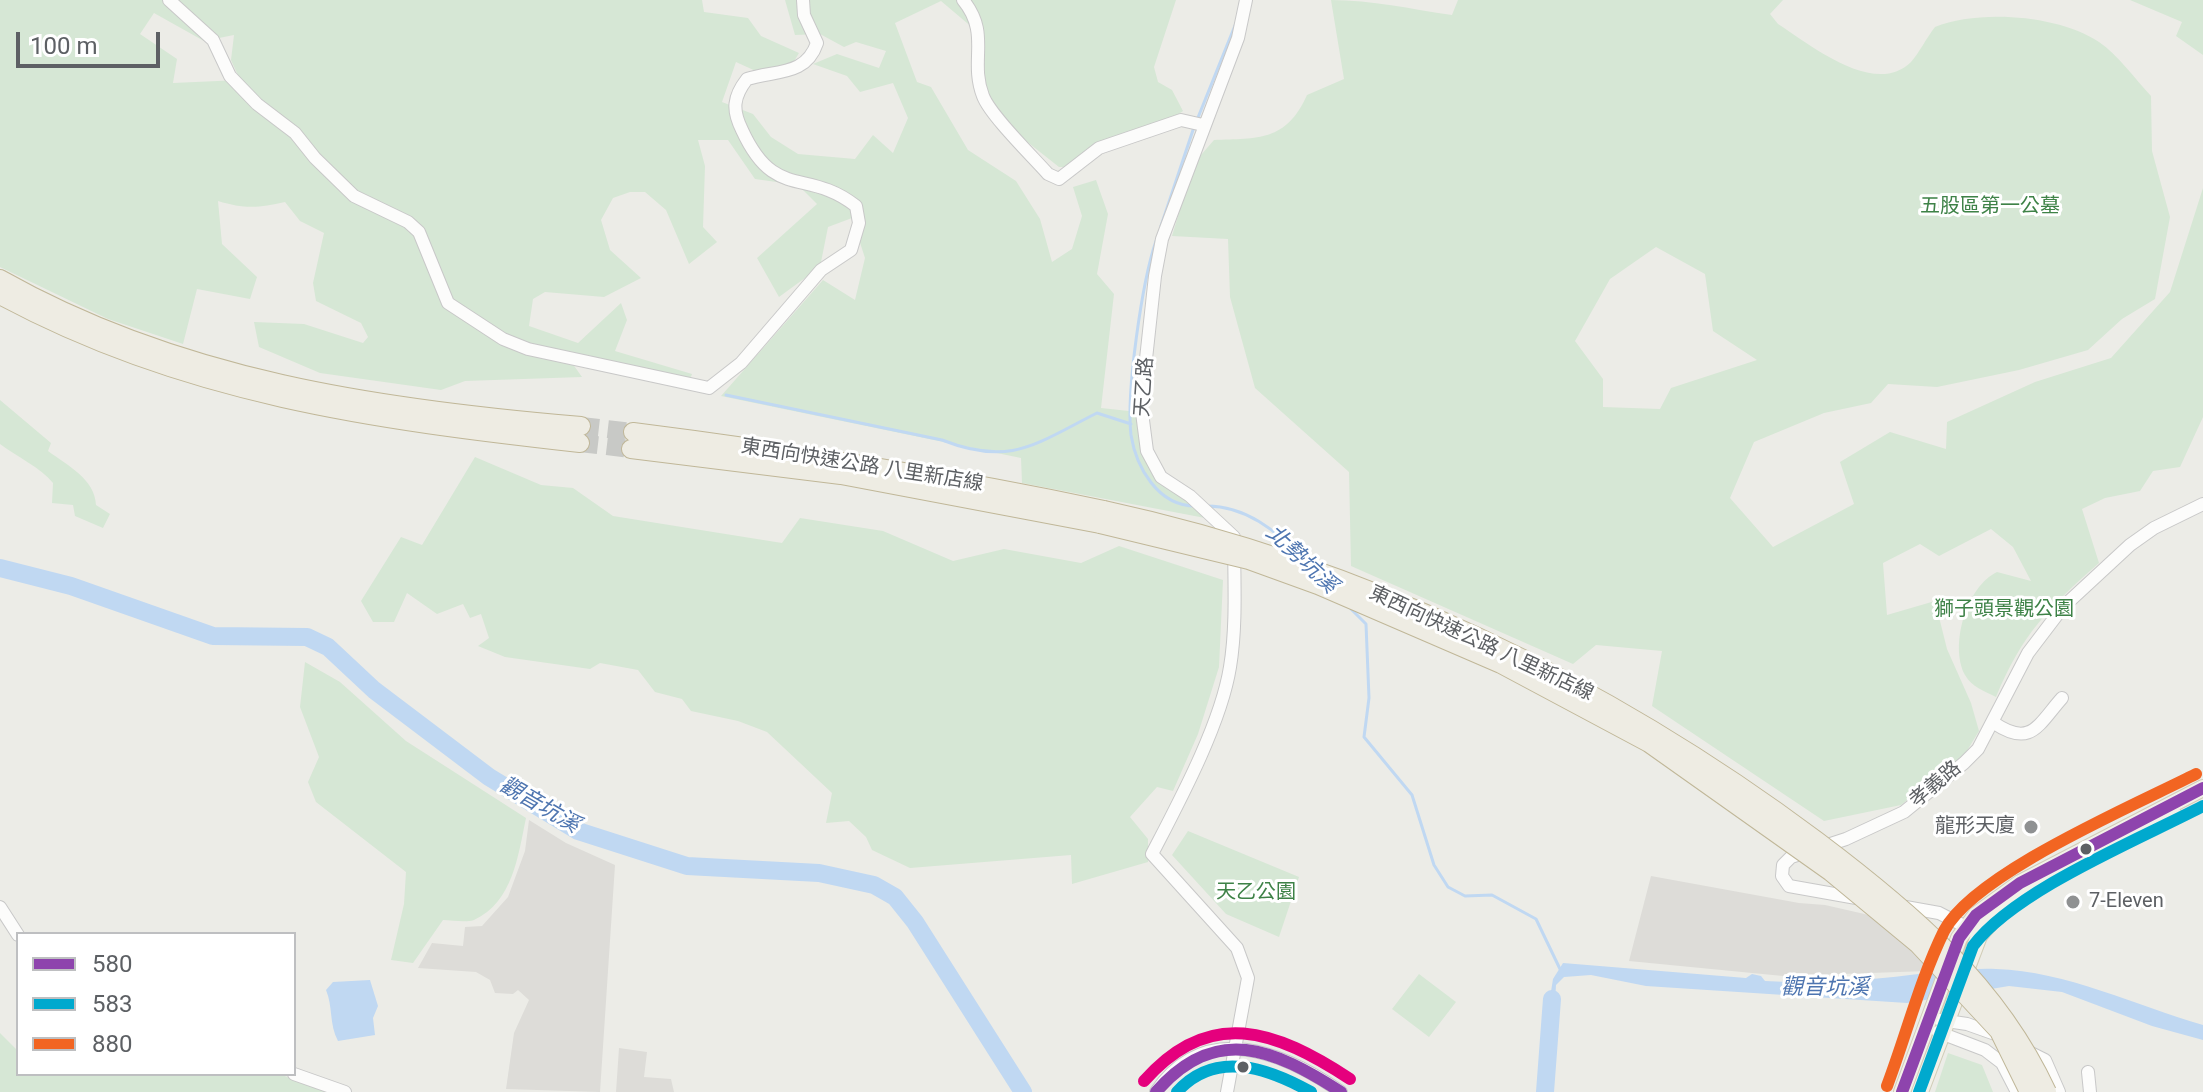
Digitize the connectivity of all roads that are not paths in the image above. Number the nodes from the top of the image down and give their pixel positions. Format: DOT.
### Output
graph roads {
  1 [pos="169,0"];
  2 [pos="803,0"];
  3 [pos="963,0"];
  4 [pos="1246,0"];
  5 [pos="1203,125"];
  6 [pos="0,279"];
  7 [pos="0,295"];
  8 [pos="246,384"];
  9 [pos="581,435"];
  10 [pos="632,441"];
  11 [pos="2203,504"];
  12 [pos="1102,517"];
  13 [pos="2062,698"];
  14 [pos="1994,723"];
  15 [pos="2203,788"];
  16 [pos="2203,800"];
  17 [pos="0,907"];
  18 [pos="1973,931"];
  19 [pos="16,932"];
  20 [pos="1930,1014"];
  21 [pos="1950,1014"];
  22 [pos="1942,1036"];
  23 [pos="1237,1046"];
  24 [pos="2088,1072"];
  25 [pos="296,1075"];
  26 [pos="345,1092"];
  27 [pos="1156,1092"];
  28 [pos="1227,1092"];
  29 [pos="1341,1092"];
  30 [pos="1902,1092"];
  31 [pos="1920,1092"];
  32 [pos="2017,1092"];
  33 [pos="2029,1092"];
  34 [pos="2047,1092"];
  35 [pos="2059,1092"];
  36 [pos="2090,1092"];
  1 -- 2 [label="street"];
  3 -- 5 [label="street"];
  4 -- 5 [label="street, 天乙路"];
  5 -- 23 [label="street, 天乙路"];
  6 -- 8 [label="highway"];
  7 -- 8 [label="highway"];
  8 -- 9 [label="highway"];
  10 -- 12 [label="highway, 東西向快速公路 八里新店線"];
  11 -- 14 [label="street, 孝義路"];
  12 -- 33 [label="highway, 東西向快速公路 八里新店線, bridge"];
  12 -- 34 [label="highway, 東西向快速公路 八里新店線, bridge"];
  13 -- 14 [label="street"];
  14 -- 18 [label="street, 孝義路"];
  15 -- 18 [label="main road"];
  16 -- 18 [label="main road"];
  17 -- 19 [label="street"];
  18 -- 20 [label="main road"];
  18 -- 21 [label="main road, bridge"];
  20 -- 21 [label="street"];
  20 -- 22 [label="street"];
  20 -- 30 [label="main road"];
  21 -- 22 [label="main road"];
  21 -- 35 [label="street"];
  22 -- 31 [label="main road"];
  22 -- 32 [label="street"];
  23 -- 27 [label="street"];
  23 -- 28 [label="street, 天乙路"];
  23 -- 29 [label="street"];
  24 -- 36 [label="street"];
  25 -- 26 [label="street"];
}
